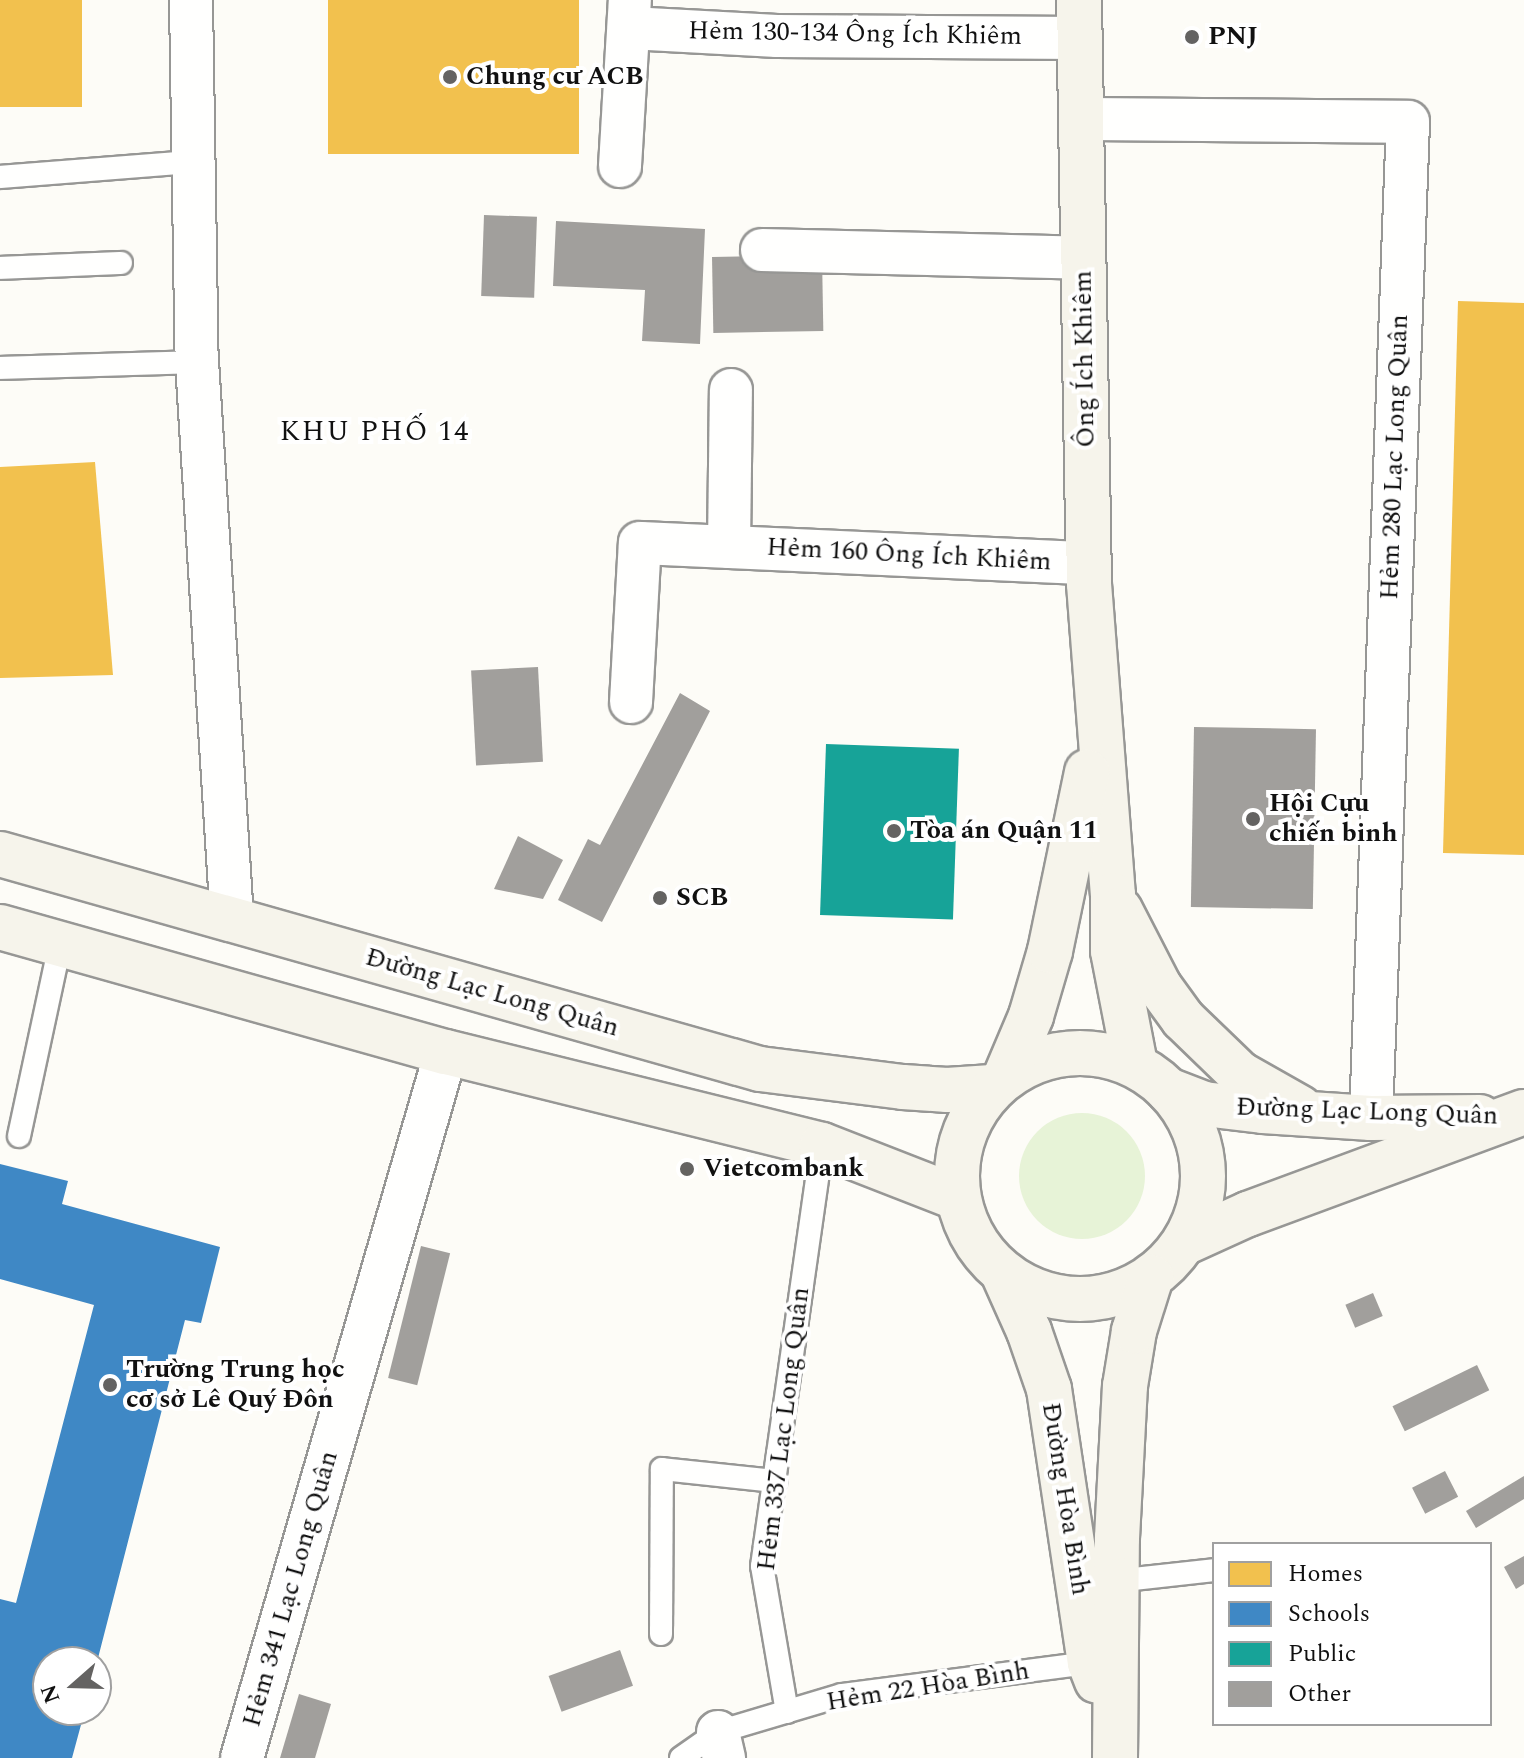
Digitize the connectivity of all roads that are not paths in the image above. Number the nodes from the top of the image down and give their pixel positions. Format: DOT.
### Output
graph roads {
  1 [pos="191,0"];
  2 [pos="630,14"];
  3 [pos="1080,19"];
  4 [pos="1082,119"];
  5 [pos="192,162"];
  6 [pos="620,166"];
  7 [pos="0,177"];
  8 [pos="762,250"];
  9 [pos="1083,258"];
  10 [pos="121,263"];
  11 [pos="0,268"];
  12 [pos="197,362"];
  13 [pos="0,368"];
  14 [pos="731,390"];
  15 [pos="729,547"];
  16 [pos="1088,563"];
  17 [pos="631,702"];
  18 [pos="1098,718"];
  19 [pos="0,854"];
  20 [pos="1113,895"];
  21 [pos="232,920"];
  22 [pos="0,927"];
  23 [pos="60,944"];
  24 [pos="446,1052"];
  25 [pos="1151,1077"];
  26 [pos="999,1081"];
  27 [pos="1309,1113"];
  28 [pos="1517,1114"];
  29 [pos="1371,1118"];
  30 [pos="19,1136"];
  31 [pos="822,1145"];
  32 [pos="958,1198"];
  33 [pos="1184,1243"];
  34 [pos="1003,1273"];
  35 [pos="1151,1277"];
  36 [pos="775,1481"];
  37 [pos="1212,1570"];
  38 [pos="1115,1581"];
  39 [pos="661,1634"];
  40 [pos="1090,1663"];
  41 [pos="787,1712"];
  42 [pos="1115,1743"];
  43 [pos="721,1745"];
  44 [pos="242,1758"];
  45 [pos="681,1758"];
  1 -- 5 [label="street"];
  2 -- 3 [label="street, Hẻm 130-134 Ông Ích Khiêm"];
  2 -- 6 [label="street"];
  3 -- 4 [label="main road, Ông Ích Khiêm"];
  4 -- 9 [label="main road, Ông Ích Khiêm"];
  4 -- 29 [label="street, Hẻm 280 Lạc Long Quân"];
  5 -- 7 [label="lane"];
  5 -- 12 [label="street"];
  8 -- 9 [label="street"];
  9 -- 16 [label="main road, Ông Ích Khiêm"];
  10 -- 11 [label="lane"];
  12 -- 13 [label="lane"];
  12 -- 21 [label="street"];
  14 -- 15 [label="street, Hẻm 160 Ông Ích Khiêm"];
  15 -- 16 [label="street, Hẻm 160 Ông Ích Khiêm"];
  15 -- 17 [label="street, Hẻm 160 Ông Ích Khiêm"];
  16 -- 18 [label="main road, Ông Ích Khiêm"];
  18 -- 20 [label="main road"];
  18 -- 26 [label="main road"];
  19 -- 21 [label="main road, Đường Lạc Long Quân"];
  20 -- 25 [label="main road"];
  20 -- 27 [label="main road"];
  21 -- 26 [label="main road, Đường Lạc Long Quân"];
  22 -- 23 [label="main road"];
  23 -- 24 [label="main road"];
  23 -- 30 [label="lane"];
  24 -- 31 [label="main road"];
  24 -- 44 [label="street, Hẻm 341 Lạc Long Quân"];
  25 -- 26 [label="main road"];
  25 -- 27 [label="main road, Đường Lạc Long Quân"];
  25 -- 33 [label="main road"];
  26 -- 32 [label="main road"];
  27 -- 29 [label="main road, Đường Lạc Long Quân"];
  28 -- 29 [label="main road, Đường Lạc Long Quân"];
  28 -- 33 [label="main road, Đường Lạc Long Quân"];
  31 -- 32 [label="main road"];
  31 -- 36 [label="lane, Hẻm 337 Lạc Long Quân"];
  32 -- 34 [label="main road"];
  33 -- 35 [label="main road"];
  34 -- 35 [label="main road"];
  34 -- 40 [label="main road, Đường Hòa Bình"];
  35 -- 38 [label="main road, Đường Hòa Bình"];
  36 -- 39 [label="lane"];
  36 -- 41 [label="lane, Hẻm 337 Lạc Long Quân"];
  37 -- 38 [label="lane"];
  38 -- 42 [label="main road, Đường Hòa Bình"];
  40 -- 41 [label="lane, Hẻm 22 Hòa Bình"];
  40 -- 42 [label="main road, Đường Hòa Bình"];
  41 -- 43 [label="lane, Hẻm 22 Hòa Bình"];
  43 -- 45 [label="lane, Hẻm 22 Hòa Bình"];
}
